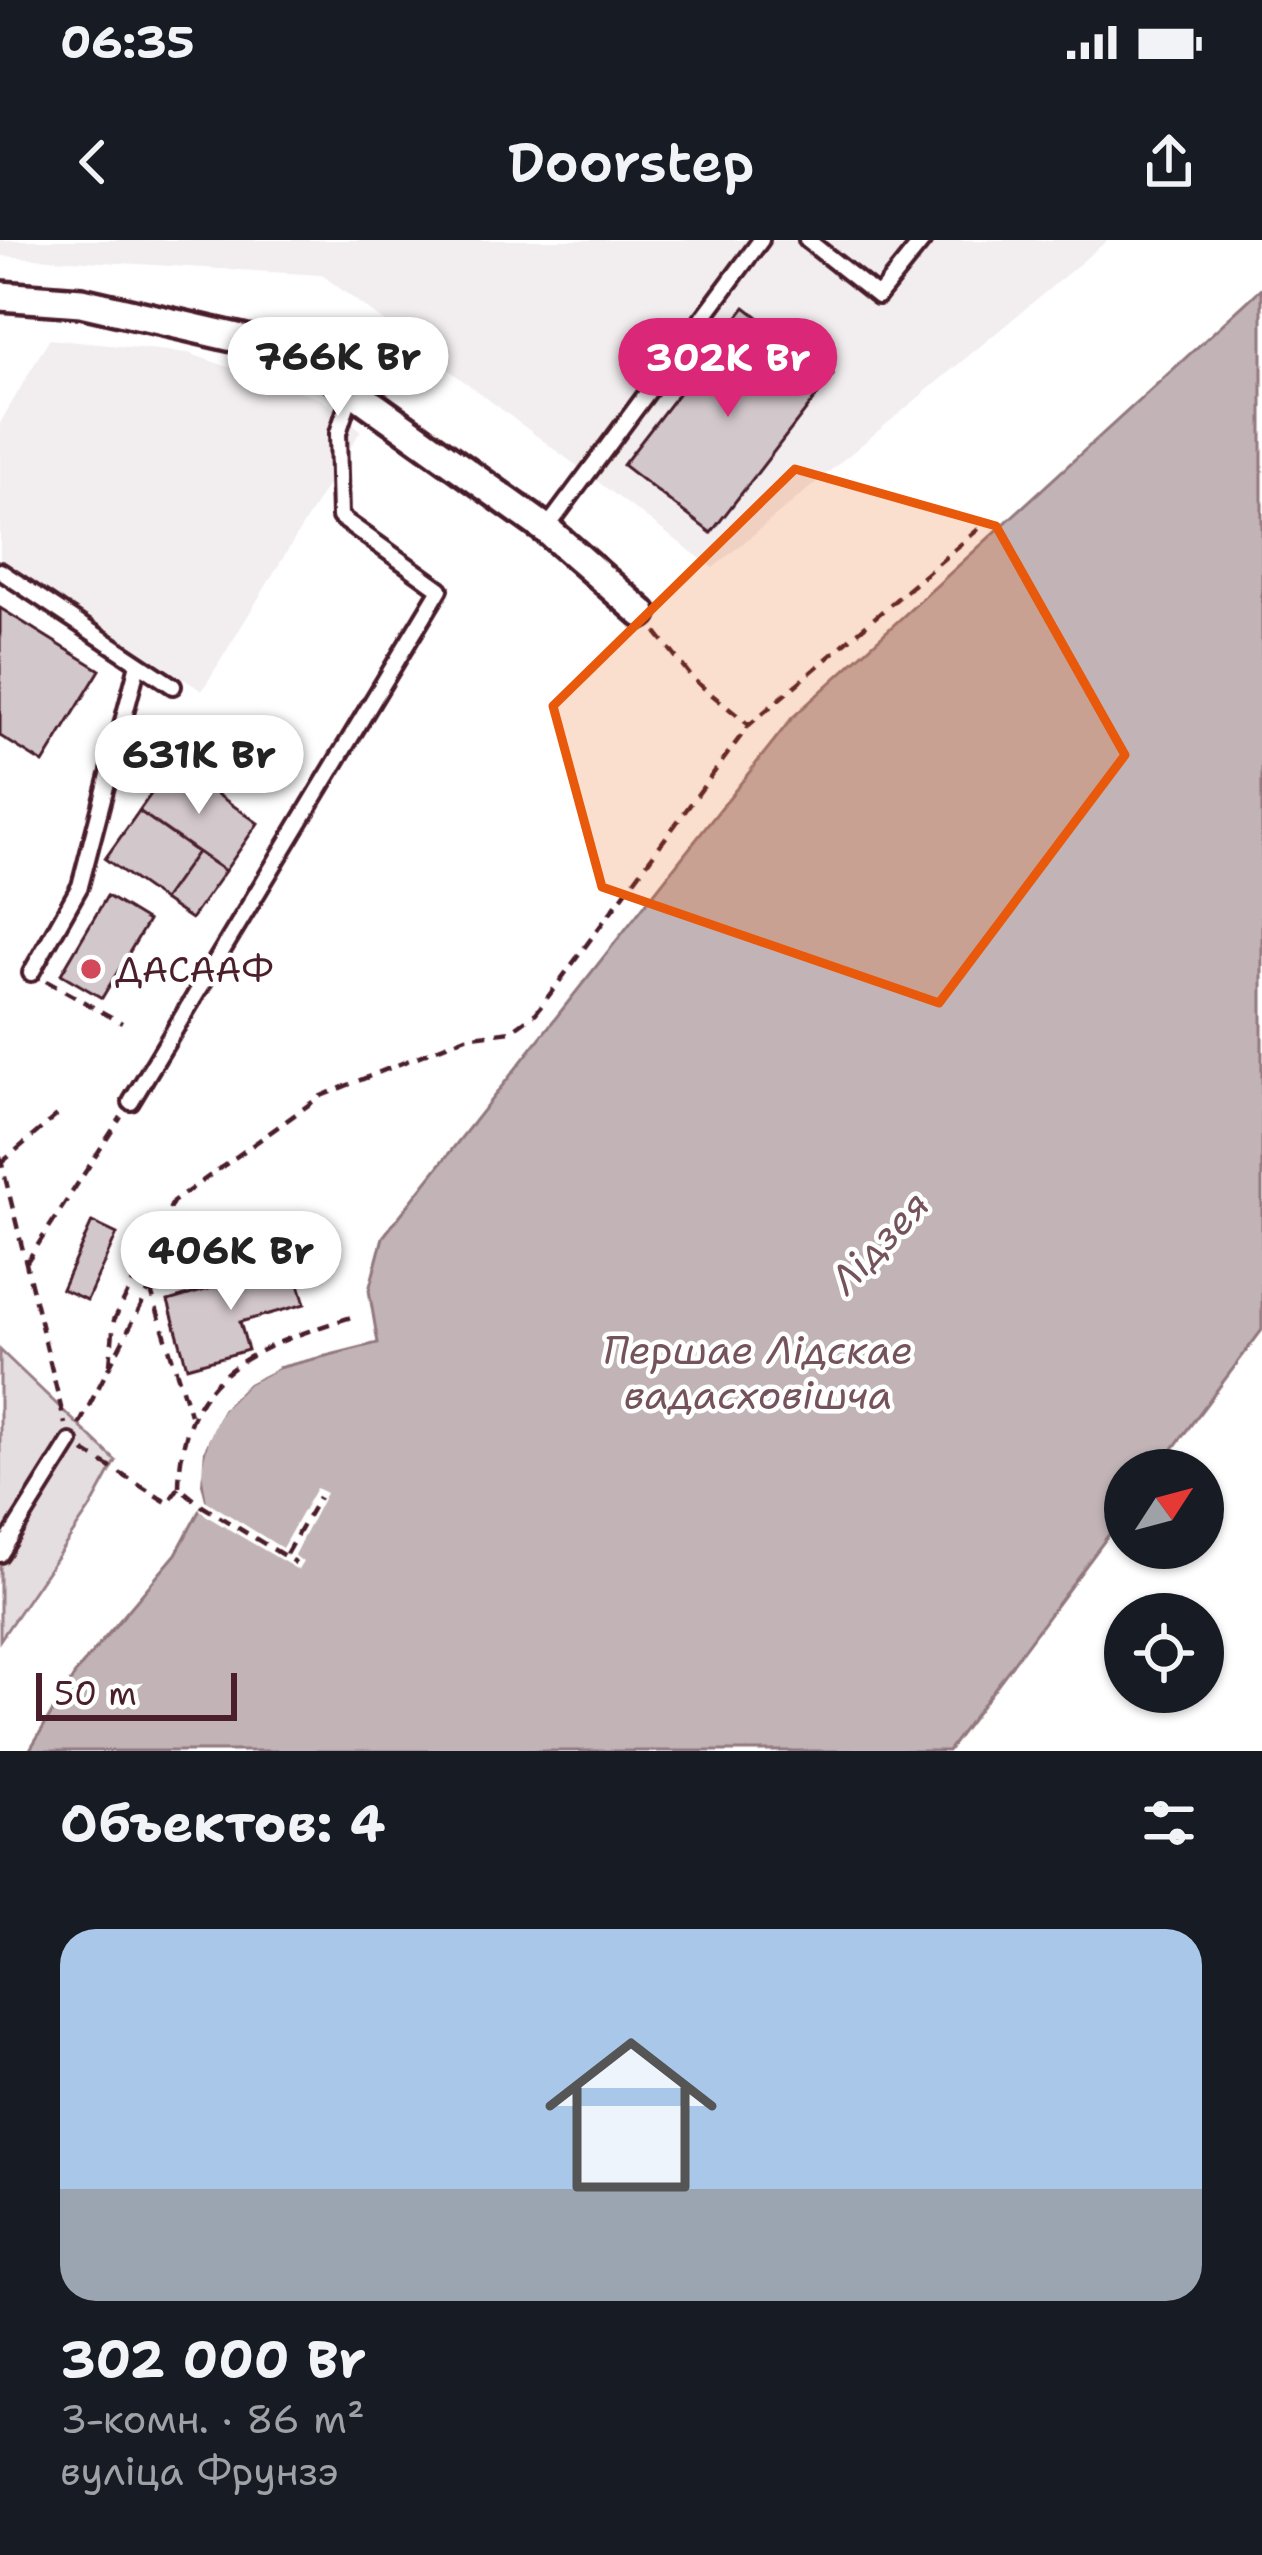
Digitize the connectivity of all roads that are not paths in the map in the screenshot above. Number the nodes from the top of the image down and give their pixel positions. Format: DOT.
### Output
graph roads {
  1 [pos="761,240"];
  2 [pos="807,240"];
  3 [pos="923,240"];
  4 [pos="0,296"];
  5 [pos="352,391"];
  6 [pos="546,529"];
  7 [pos="0,571"];
  8 [pos="641,613"];
  9 [pos="138,664"];
  10 [pos="173,686"];
  11 [pos="32,973"];
  12 [pos="131,1102"];
  13 [pos="70,1442"];
  14 [pos="0,1554"];
  1 -- 6 [label="lane"];
  2 -- 3 [label="lane"];
  4 -- 5 [label="street"];
  5 -- 6 [label="street"];
  5 -- 12 [label="lane"];
  6 -- 8 [label="street"];
  7 -- 9 [label="lane"];
  9 -- 10 [label="lane"];
  9 -- 11 [label="lane"];
  13 -- 14 [label="lane"];
}
